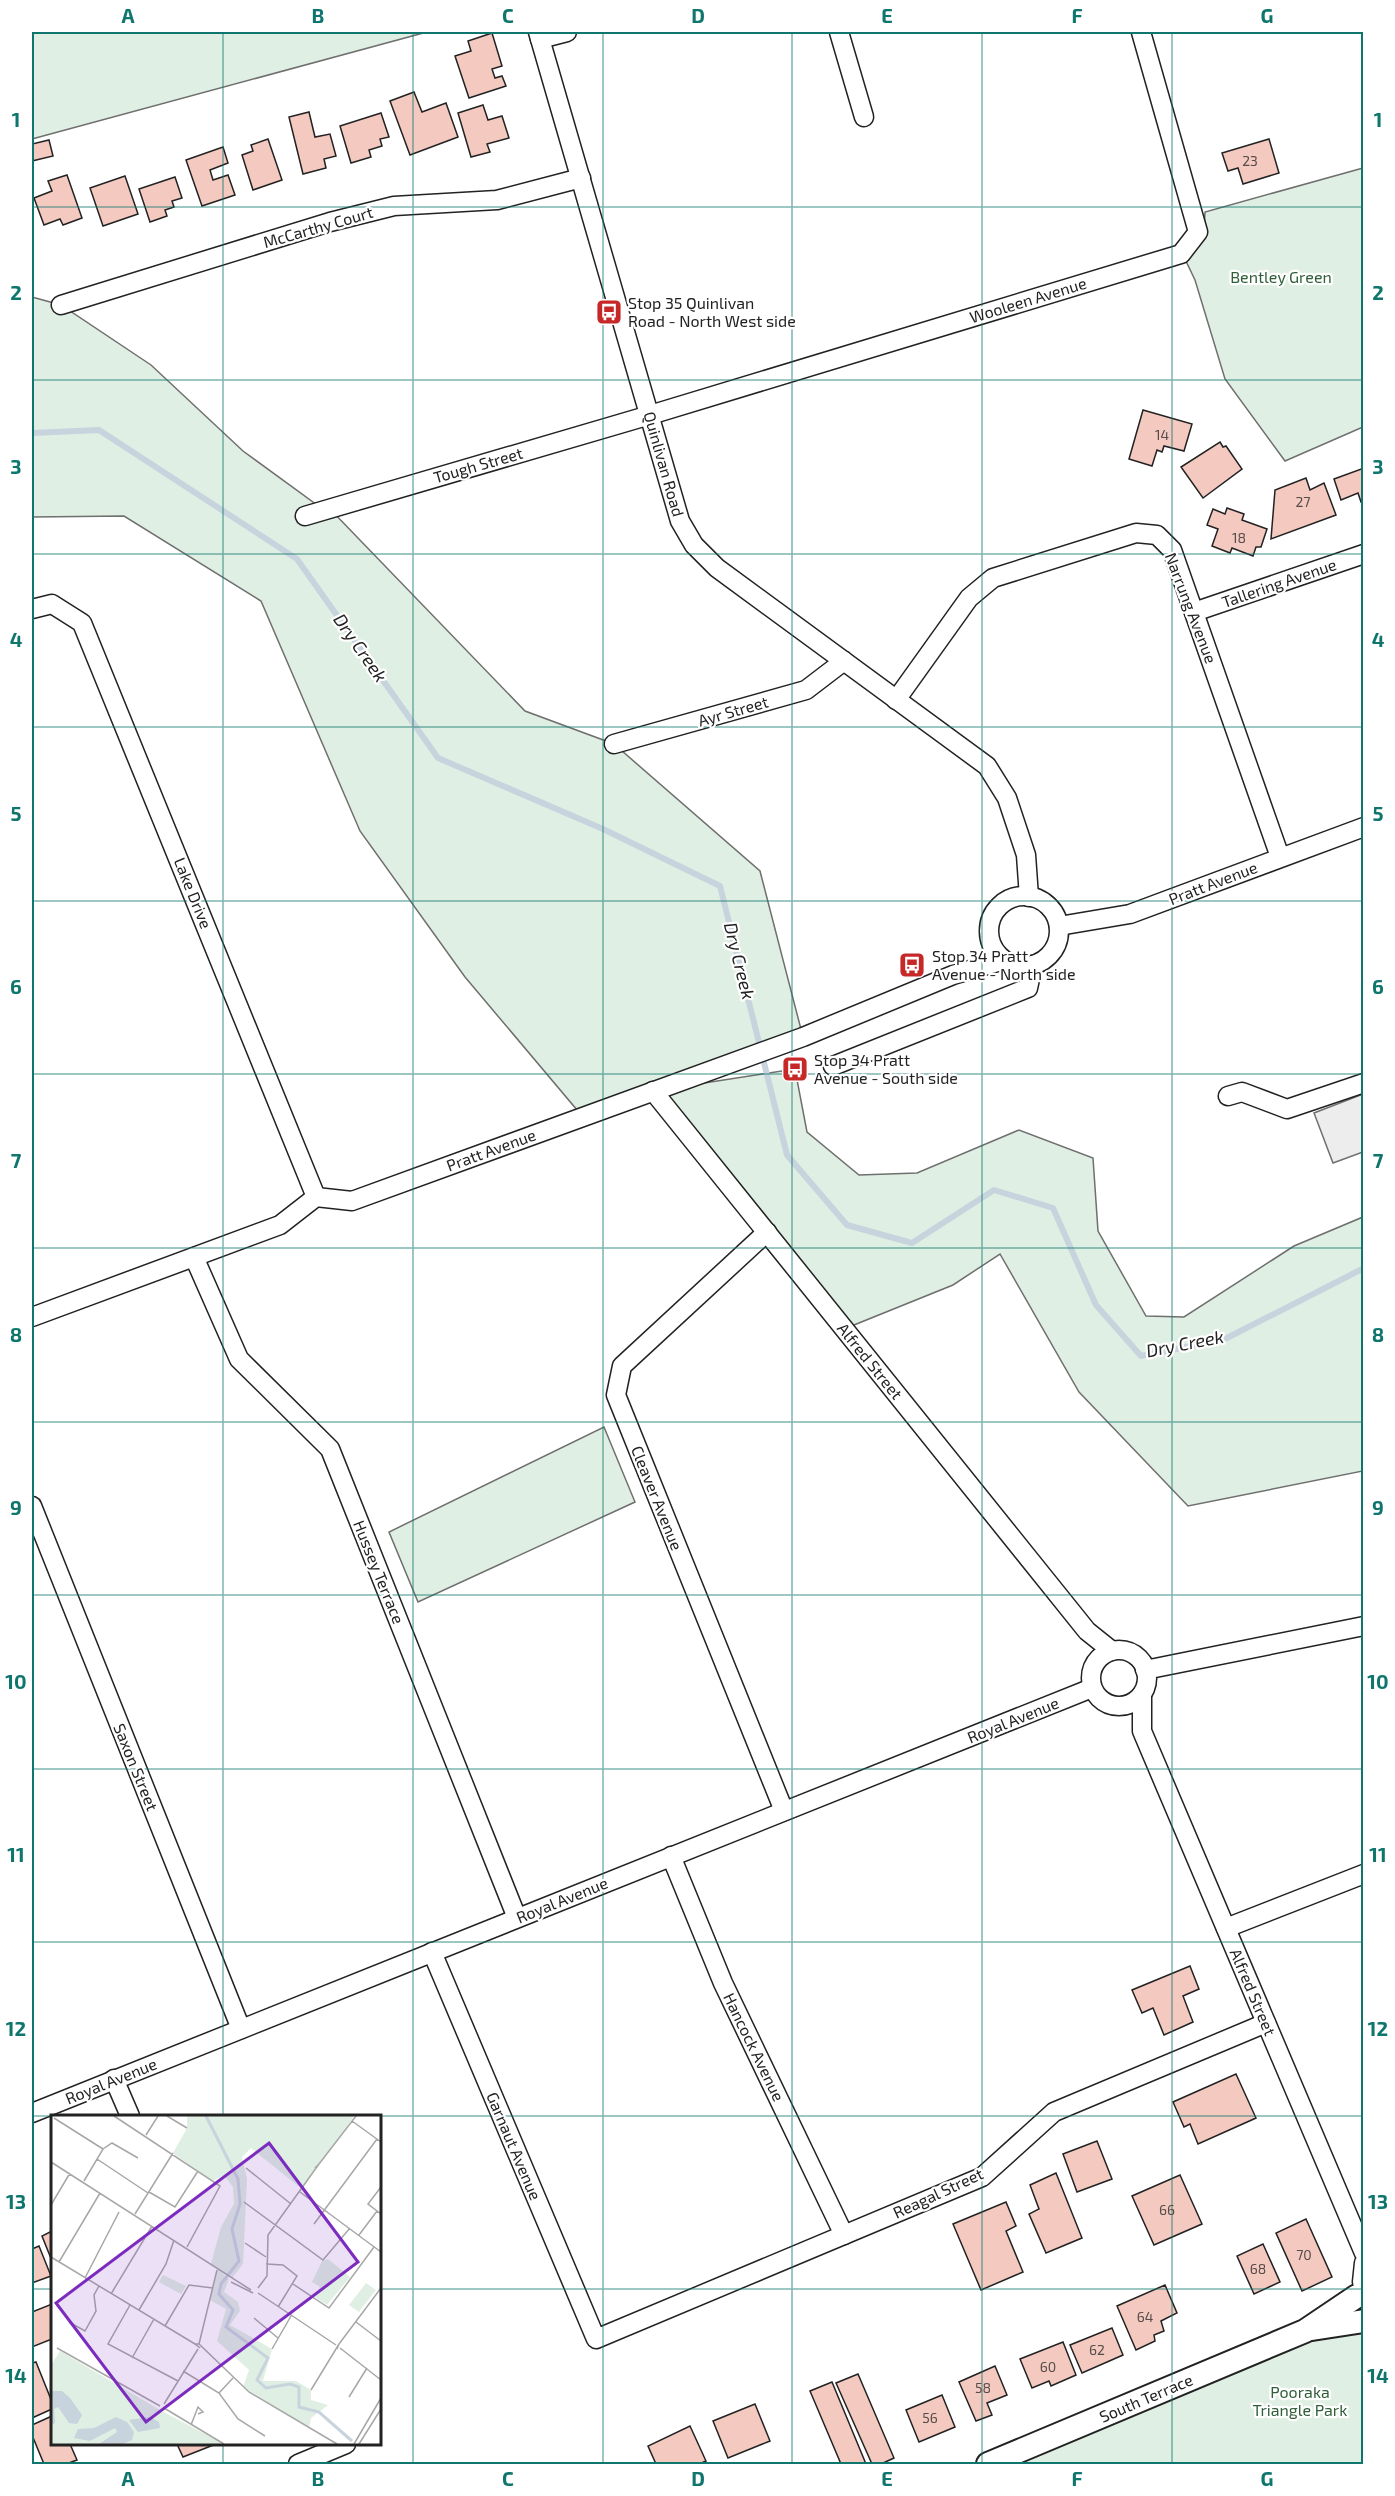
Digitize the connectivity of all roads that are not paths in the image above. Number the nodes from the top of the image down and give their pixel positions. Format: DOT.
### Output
graph roads {
  1 [pos="567,32"];
  2 [pos="839,32"];
  3 [pos="1141,32"];
  4 [pos="539,35"];
  5 [pos="864,117"];
  6 [pos="580,178"];
  7 [pos="61,305"];
  8 [pos="650,415"];
  9 [pos="305,516"];
  10 [pos="1364,554"];
  11 [pos="32,609"];
  12 [pos="1194,612"];
  13 [pos="844,661"];
  14 [pos="896,700"];
  15 [pos="614,744"];
  16 [pos="1364,827"];
  17 [pos="1280,857"];
  18 [pos="1029,897"];
  19 [pos="1059,926"];
  20 [pos="992,942"];
  21 [pos="1004,960"];
  22 [pos="1033,965"];
  23 [pos="953,975"];
  24 [pos="833,1066"];
  25 [pos="1364,1083"];
  26 [pos="653,1091"];
  27 [pos="1228,1096"];
  28 [pos="316,1197"];
  29 [pos="767,1232"];
  30 [pos="194,1257"];
  31 [pos="32,1317"];
  32 [pos="32,1506"];
  33 [pos="1364,1626"];
  34 [pos="1087,1631"];
  35 [pos="1112,1651"];
  36 [pos="1095,1664"];
  37 [pos="1145,1670"];
  38 [pos="1092,1688"];
  39 [pos="1142,1694"];
  40 [pos="1113,1706"];
  41 [pos="1142,1731"];
  42 [pos="784,1811"];
  43 [pos="672,1856"];
  44 [pos="1364,1874"];
  45 [pos="517,1918"];
  46 [pos="1226,1928"];
  47 [pos="432,1952"];
  48 [pos="1266,2023"];
  49 [pos="241,2029"];
  50 [pos="114,2079"];
  51 [pos="32,2113"];
  52 [pos="130,2115"];
  53 [pos="844,2235"];
  54 [pos="1364,2253"];
  55 [pos="1362,2287"];
  56 [pos="1364,2321"];
  57 [pos="1305,2331"];
  58 [pos="596,2339"];
  59 [pos="344,2445"];
  60 [pos="298,2464"];
  61 [pos="988,2464"];
  1 -- 4 [label="street"];
  2 -- 5 [label="street"];
  3 -- 8 [label="street, Wooleen Avenue"];
  4 -- 6 [label="street, Quinlivan Road"];
  6 -- 7 [label="street, McCarthy Court"];
  6 -- 8 [label="street, Quinlivan Road"];
  8 -- 9 [label="street, Tough Street"];
  8 -- 13 [label="street, Quinlivan Road"];
  10 -- 12 [label="street, Tallering Avenue"];
  11 -- 28 [label="street, Lake Drive"];
  12 -- 14 [label="street, Narrung Avenue"];
  12 -- 17 [label="street, Narrung Avenue"];
  13 -- 14 [label="street, Quinlivan Road"];
  13 -- 15 [label="street, Ayr Street"];
  14 -- 18 [label="street, Quinlivan Road"];
  16 -- 17 [label="street, Pratt Avenue"];
  17 -- 19 [label="street, Pratt Avenue"];
  18 -- 19 [label="street"];
  18 -- 20 [label="street"];
  19 -- 22 [label="street"];
  20 -- 21 [label="street"];
  20 -- 23 [label="street, Pratt Avenue"];
  21 -- 22 [label="street"];
  21 -- 23 [label="street, Pratt Avenue"];
  22 -- 24 [label="street"];
  23 -- 26 [label="street, Pratt Avenue"];
  25 -- 27 [label="street"];
  26 -- 28 [label="street, Pratt Avenue"];
  26 -- 29 [label="street, Alfred Street"];
  28 -- 30 [label="street"];
  29 -- 34 [label="street, Alfred Street"];
  29 -- 42 [label="street, Cleaver Avenue"];
  30 -- 31 [label="street"];
  30 -- 45 [label="street, Hussey Terrace"];
  32 -- 49 [label="street, Saxon Street"];
  33 -- 37 [label="street"];
  34 -- 35 [label="street, Alfred Street"];
  34 -- 36 [label="street, Alfred Street"];
  35 -- 36 [label="street"];
  35 -- 37 [label="street"];
  36 -- 38 [label="street"];
  37 -- 39 [label="street"];
  38 -- 40 [label="street"];
  38 -- 42 [label="street, Royal Avenue"];
  39 -- 40 [label="street"];
  39 -- 41 [label="street, Alfred Street"];
  40 -- 41 [label="street, Alfred Street"];
  41 -- 46 [label="street, Alfred Street"];
  42 -- 43 [label="street, Royal Avenue"];
  43 -- 45 [label="street, Royal Avenue"];
  43 -- 53 [label="street, Hancock Avenue"];
  44 -- 46 [label="street"];
  45 -- 47 [label="street, Royal Avenue"];
  46 -- 48 [label="street, Alfred Street"];
  47 -- 49 [label="street, Royal Avenue"];
  47 -- 58 [label="street, Garnaut Avenue"];
  48 -- 53 [label="street, Reagal Street"];
  48 -- 54 [label="street, Alfred Street"];
  49 -- 50 [label="street, Royal Avenue"];
  50 -- 51 [label="street, Royal Avenue"];
  50 -- 52 [label="street"];
  53 -- 58 [label="street, Reagal Street"];
  55 -- 57 [label="street, South Terrace"];
  56 -- 57 [label="street, South Terrace"];
  57 -- 61 [label="street, South Terrace"];
  59 -- 60 [label="street"];
}
